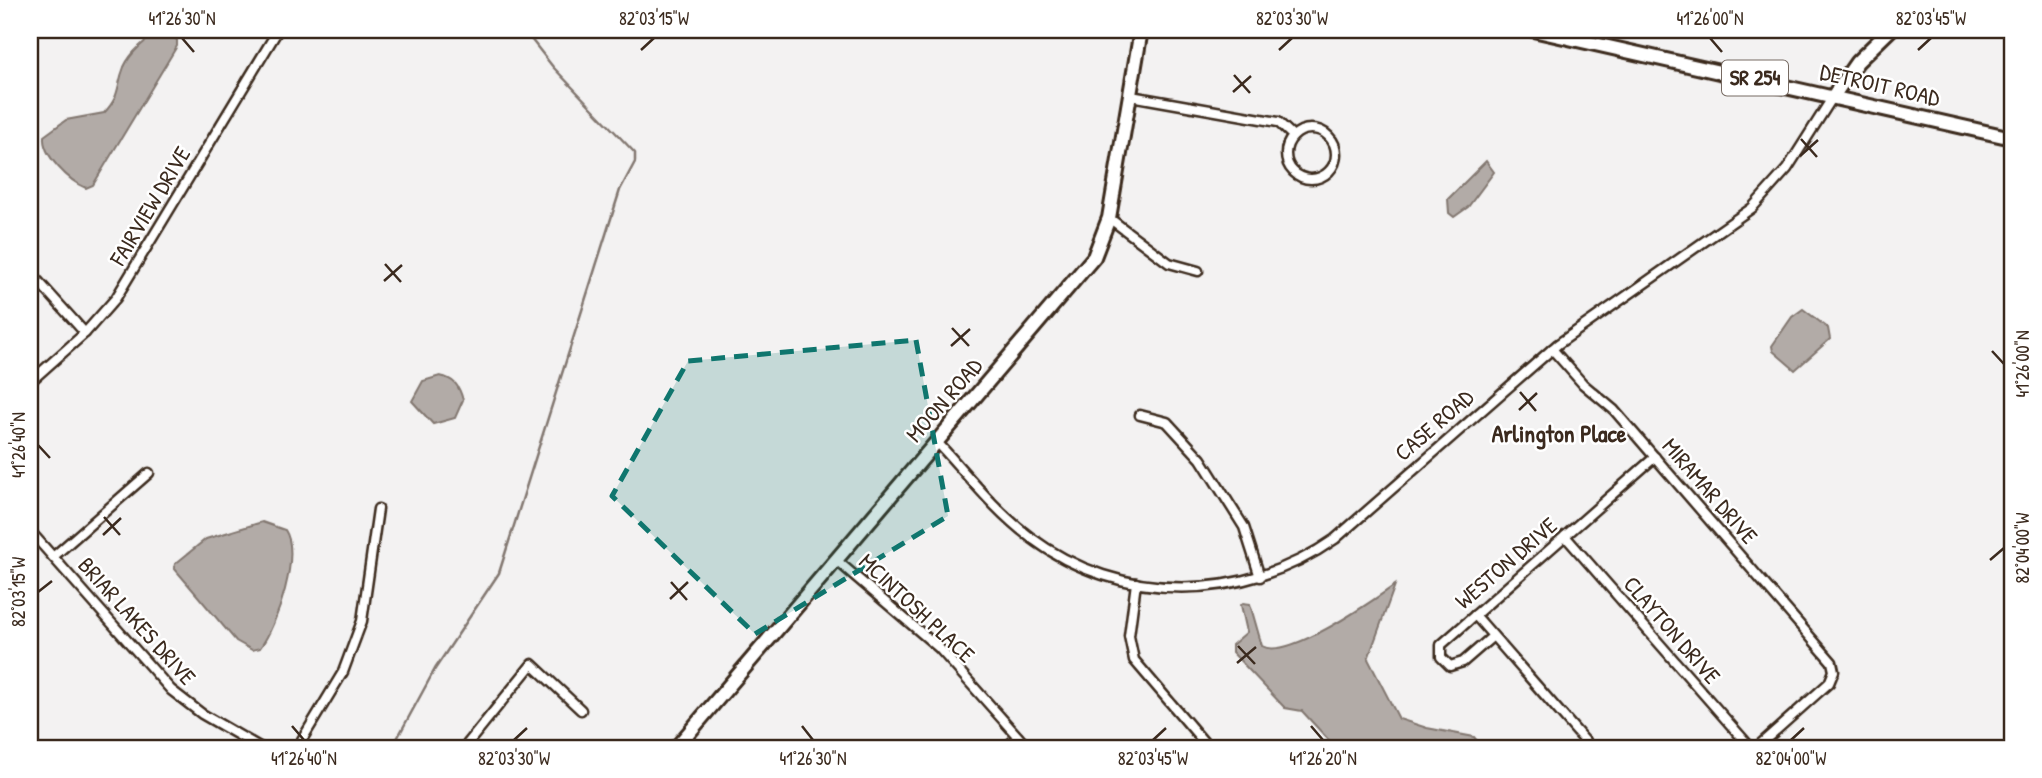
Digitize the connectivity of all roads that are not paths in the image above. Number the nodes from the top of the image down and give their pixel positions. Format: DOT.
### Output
graph roads {
  1 [pos="278,30"];
  2 [pos="1141,30"];
  3 [pos="1533,30"];
  4 [pos="1890,30"];
  5 [pos="1834,95"];
  6 [pos="1130,96"];
  7 [pos="1293,136"];
  8 [pos="2012,138"];
  9 [pos="1110,218"];
  10 [pos="1198,271"];
  11 [pos="30,272"];
  12 [pos="85,333"];
  13 [pos="1552,349"];
  14 [pos="30,382"];
  15 [pos="1140,415"];
  16 [pos="936,440"];
  17 [pos="1655,457"];
  18 [pos="149,473"];
  19 [pos="378,509"];
  20 [pos="30,531"];
  21 [pos="1565,536"];
  22 [pos="53,557"];
  23 [pos="835,559"];
  24 [pos="1260,577"];
  25 [pos="1136,583"];
  26 [pos="1475,615"];
  27 [pos="1493,636"];
  28 [pos="580,710"];
  29 [pos="1017,737"];
  30 [pos="261,748"];
  31 [pos="297,748"];
  32 [pos="464,748"];
  33 [pos="676,748"];
  34 [pos="1004,748"];
  35 [pos="1028,748"];
  36 [pos="1209,748"];
  37 [pos="1591,748"];
  38 [pos="1753,748"];
  1 -- 12 [label="street, FAIRVIEW DRIVE"];
  2 -- 6 [label="street, MOON ROAD"];
  3 -- 5 [label="street, DETROIT ROAD / SR 254"];
  4 -- 5 [label="street, CASE ROAD"];
  5 -- 8 [label="street, DETROIT ROAD / SR 254"];
  5 -- 13 [label="street, CASE ROAD"];
  6 -- 7 [label="street"];
  6 -- 9 [label="street, MOON ROAD"];
  7 -- 7 [label="street"];
  9 -- 10 [label="street"];
  9 -- 16 [label="street, MOON ROAD"];
  11 -- 12 [label="street"];
  12 -- 14 [label="street, FAIRVIEW DRIVE"];
  13 -- 17 [label="street, MIRAMAR DRIVE"];
  13 -- 24 [label="street, CASE ROAD"];
  15 -- 24 [label="street"];
  16 -- 23 [label="street, MOON ROAD"];
  16 -- 25 [label="street, CASE ROAD"];
  17 -- 21 [label="street, WESTON DRIVE"];
  17 -- 38 [label="street, MIRAMAR DRIVE"];
  18 -- 22 [label="street"];
  19 -- 31 [label="street"];
  20 -- 22 [label="street, BRIAR LAKES DRIVE"];
  21 -- 26 [label="street, WESTON DRIVE"];
  21 -- 38 [label="street, CLAYTON DRIVE"];
  22 -- 30 [label="street, BRIAR LAKES DRIVE"];
  23 -- 29 [label="street, MCINTOSH PLACE"];
  23 -- 33 [label="street, MOON ROAD"];
  24 -- 25 [label="street, CASE ROAD"];
  25 -- 36 [label="street"];
  26 -- 27 [label="street"];
  26 -- 27 [label="street, WESTON DRIVE"];
  27 -- 37 [label="street"];
  28 -- 32 [label="street"];
  29 -- 34 [label="street"];
  29 -- 35 [label="street, MCINTOSH PLACE"];
}
